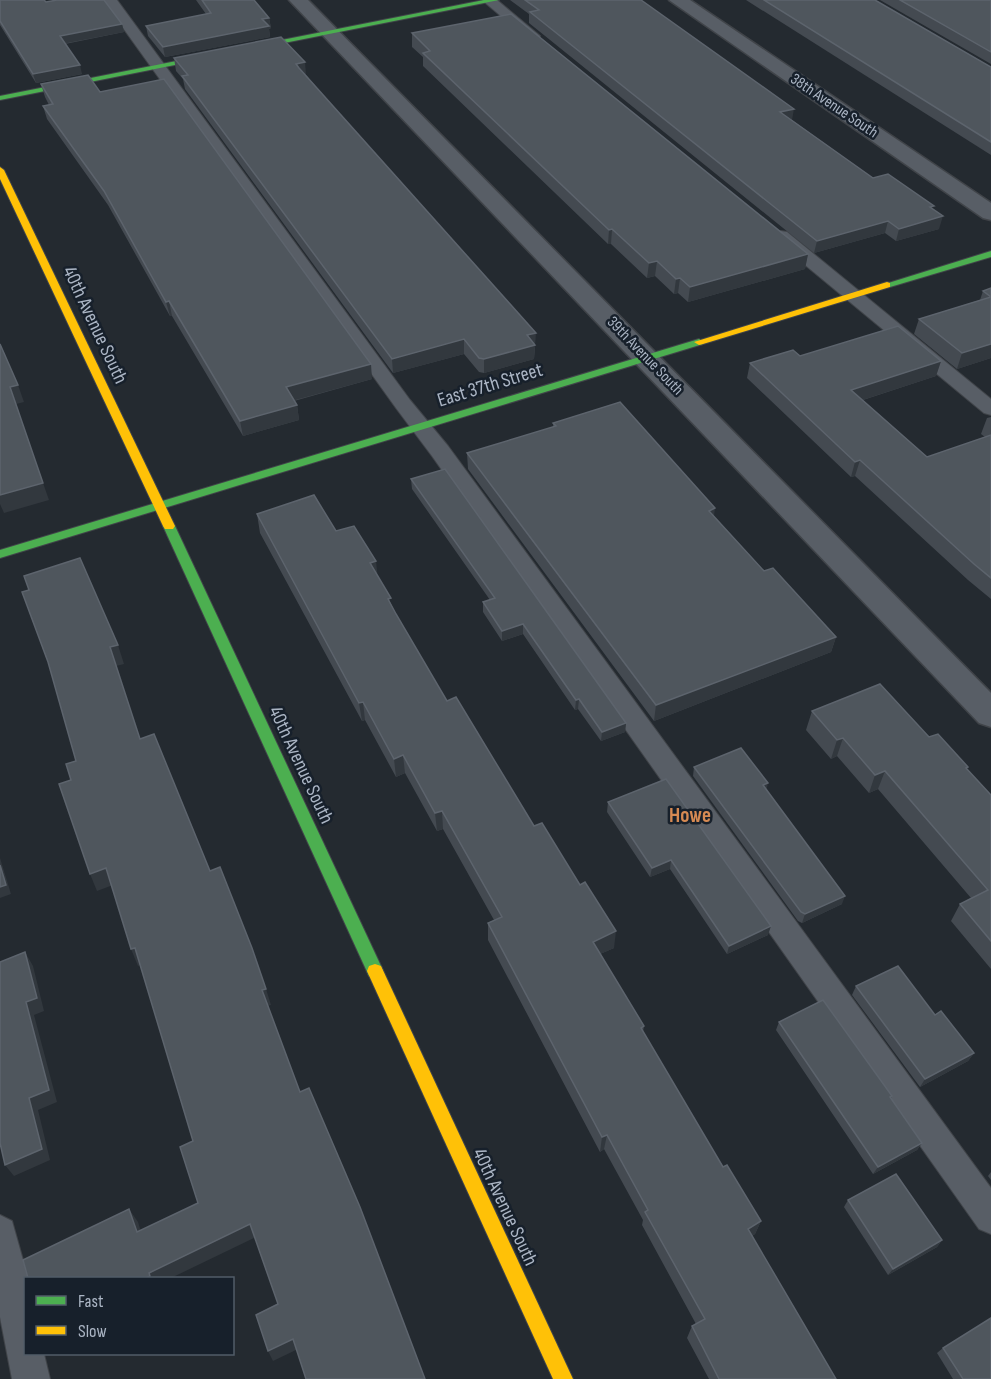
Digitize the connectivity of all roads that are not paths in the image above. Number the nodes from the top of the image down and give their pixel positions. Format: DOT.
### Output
graph roads {
  1 [pos="110,0"];
  2 [pos="298,0"];
  3 [pos="491,0"];
  4 [pos="678,0"];
  5 [pos="330,32"];
  6 [pos="547,47"];
  7 [pos="158,66"];
  8 [pos="0,98"];
  9 [pos="0,170"];
  10 [pos="991,213"];
  11 [pos="767,225"];
  12 [pos="991,254"];
  13 [pos="854,297"];
  14 [pos="646,359"];
  15 [pos="991,409"];
  16 [pos="421,426"];
  17 [pos="160,506"];
  18 [pos="0,554"];
  19 [pos="991,714"];
  20 [pos="991,1217"];
  21 [pos="0,1233"];
  22 [pos="24,1343"];
  23 [pos="27,1355"];
  24 [pos="32,1379"];
  25 [pos="563,1379"];
  1 -- 7 [label="lane"];
  2 -- 5 [label="street, 39th Avenue South"];
  3 -- 5 [label="street"];
  3 -- 6 [label="lane"];
  4 -- 10 [label="street, 38th Avenue South"];
  5 -- 7 [label="street"];
  5 -- 14 [label="street, 39th Avenue South"];
  7 -- 8 [label="street"];
  7 -- 16 [label="lane"];
  9 -- 17 [label="street, 40th Avenue South"];
  11 -- 13 [label="lane"];
  12 -- 13 [label="street, East 37th Street"];
  13 -- 14 [label="street, East 37th Street"];
  13 -- 15 [label="lane"];
  14 -- 16 [label="street, East 37th Street"];
  14 -- 19 [label="street, 39th Avenue South"];
  16 -- 17 [label="street, East 37th Street"];
  16 -- 20 [label="lane"];
  17 -- 18 [label="street, East 37th Street"];
  17 -- 25 [label="street, 40th Avenue South"];
  21 -- 22 [label="lane"];
  23 -- 24 [label="lane"];
}
